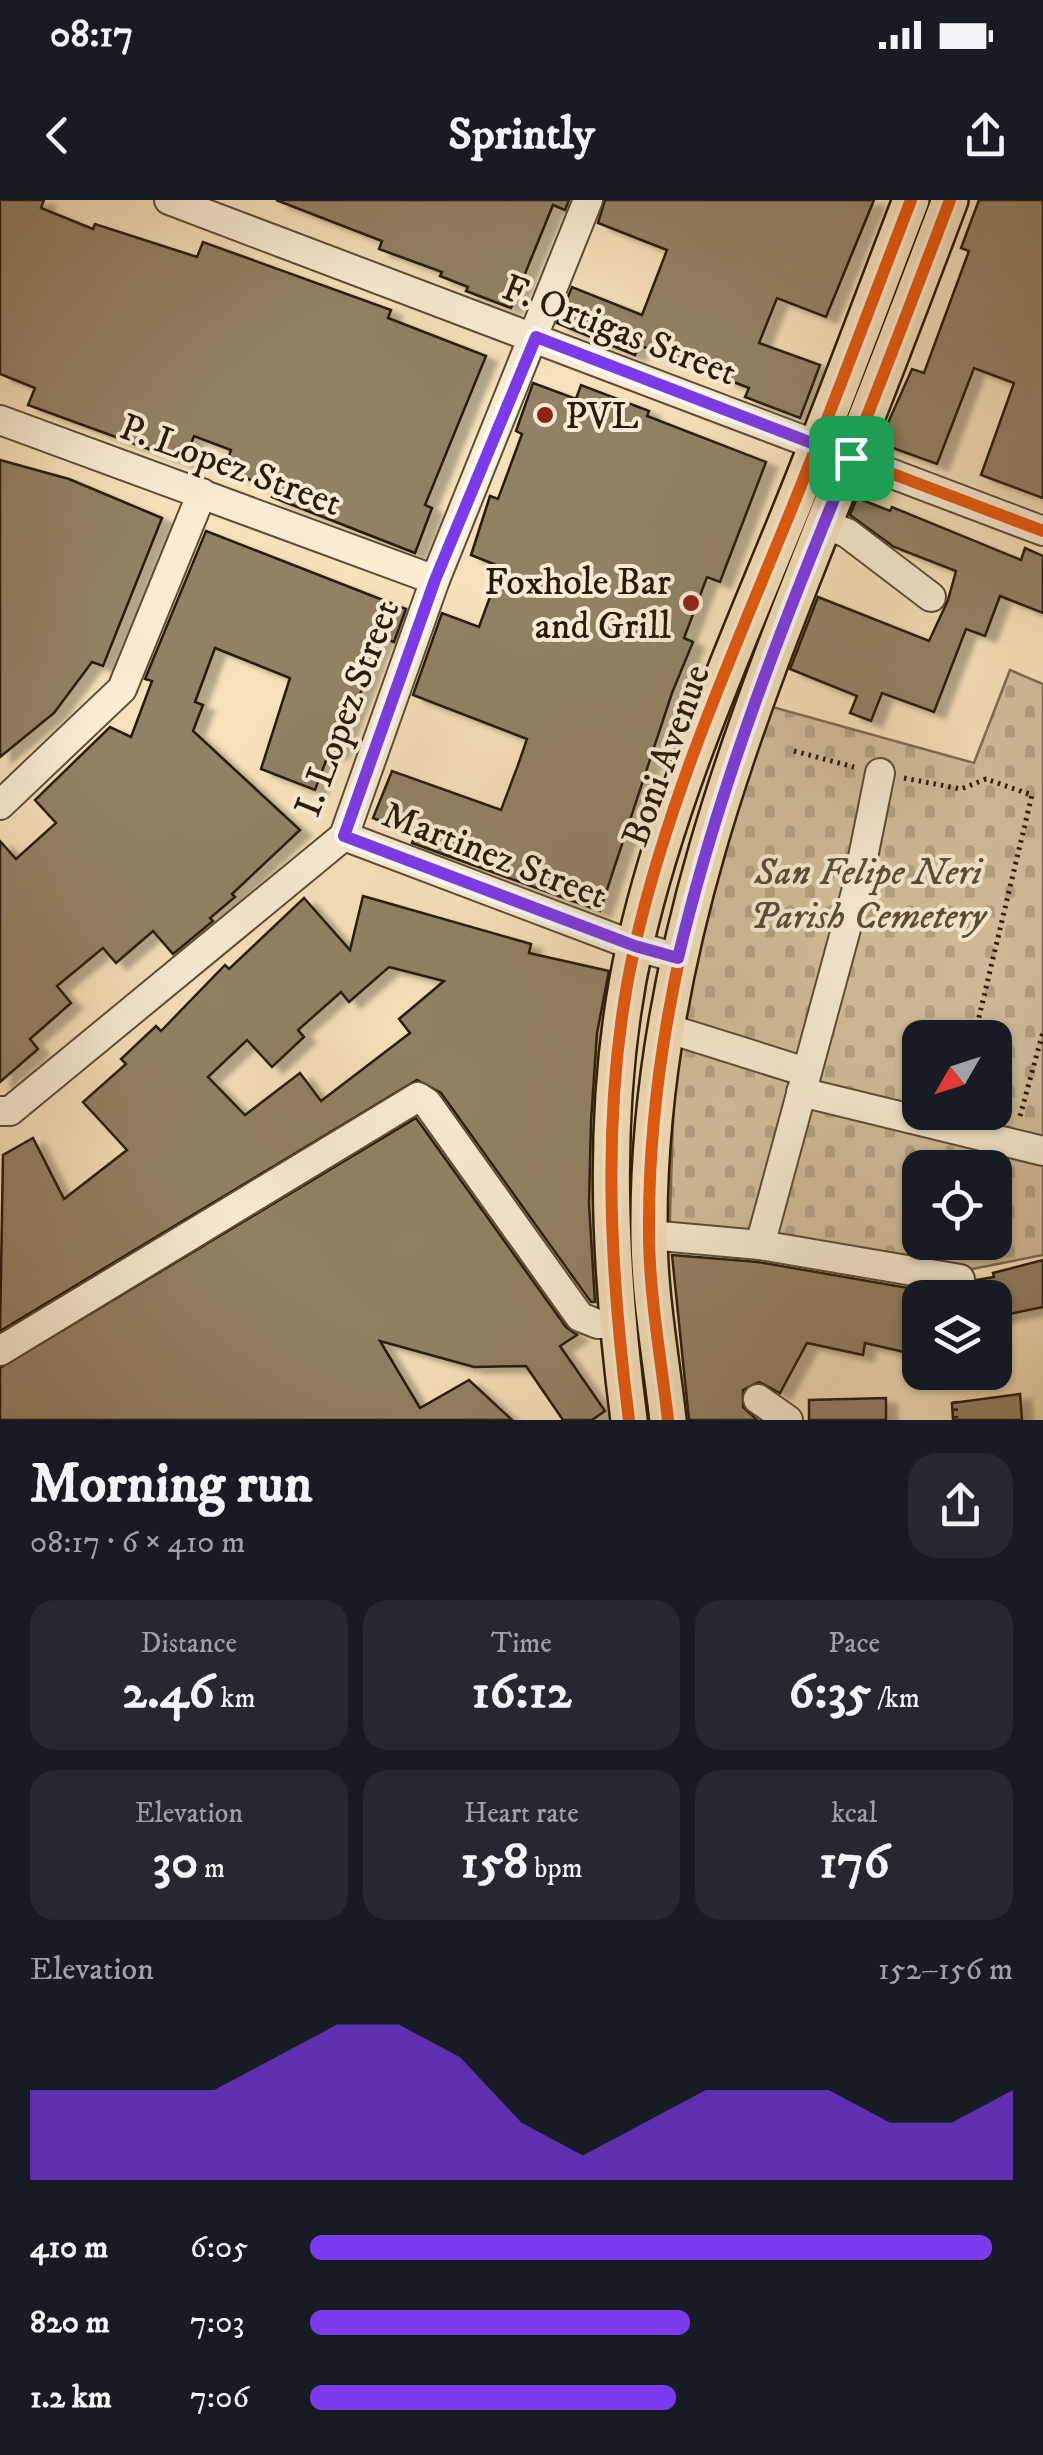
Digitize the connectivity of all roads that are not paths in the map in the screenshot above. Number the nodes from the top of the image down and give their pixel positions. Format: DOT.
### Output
graph roads {
  1 [pos="169,200"];
  2 [pos="588,200"];
  3 [pos="911,200"];
  4 [pos="950,200"];
  5 [pos="536,337"];
  6 [pos="0,420"];
  7 [pos="816,446"];
  8 [pos="851,458"];
  9 [pos="202,493"];
  10 [pos="824,524"];
  11 [pos="1043,531"];
  12 [pos="435,580"];
  13 [pos="931,597"];
  14 [pos="880,774"];
  15 [pos="0,805"];
  16 [pos="344,836"];
  17 [pos="635,946"];
  18 [pos="678,958"];
  19 [pos="666,1028"];
  20 [pos="803,1082"];
  21 [pos="0,1112"];
  22 [pos="1043,1151"];
  23 [pos="648,1235"];
  24 [pos="760,1245"];
  25 [pos="960,1279"];
  26 [pos="616,1324"];
  27 [pos="0,1351"];
  28 [pos="758,1399"];
  29 [pos="628,1420"];
  30 [pos="668,1420"];
  31 [pos="788,1420"];
  1 -- 5 [label="street, F. Ortigas Street"];
  2 -- 5 [label="street, I. Lopez Street"];
  3 -- 7 [label="main road, Boni Avenue"];
  4 -- 8 [label="main road, Boni Avenue"];
  5 -- 7 [label="street, F. Ortigas Street"];
  5 -- 12 [label="street, I. Lopez Street"];
  6 -- 9 [label="street, P. Lopez Street"];
  7 -- 8 [label="street, F. Ortigas Street"];
  7 -- 17 [label="main road, Boni Avenue"];
  8 -- 10 [label="main road, Boni Avenue"];
  8 -- 11 [label="street, F. Ortigas Street"];
  9 -- 12 [label="street, P. Lopez Street"];
  9 -- 15 [label="street"];
  10 -- 13 [label="street"];
  10 -- 18 [label="main road, Boni Avenue"];
  12 -- 16 [label="street, I. Lopez Street"];
  14 -- 20 [label="street"];
  16 -- 17 [label="street, Martinez Street"];
  16 -- 21 [label="street, I. Lopez Street"];
  17 -- 18 [label="street, Martinez Street"];
  17 -- 26 [label="main road, Boni Avenue"];
  18 -- 19 [label="main road, Boni Avenue"];
  19 -- 20 [label="street"];
  19 -- 23 [label="main road, Boni Avenue"];
  20 -- 22 [label="street"];
  20 -- 24 [label="street"];
  23 -- 24 [label="street"];
  23 -- 30 [label="main road, Boni Avenue"];
  24 -- 25 [label="street"];
  26 -- 27 [label="street"];
  26 -- 29 [label="main road, Boni Avenue"];
  28 -- 31 [label="street"];
}
